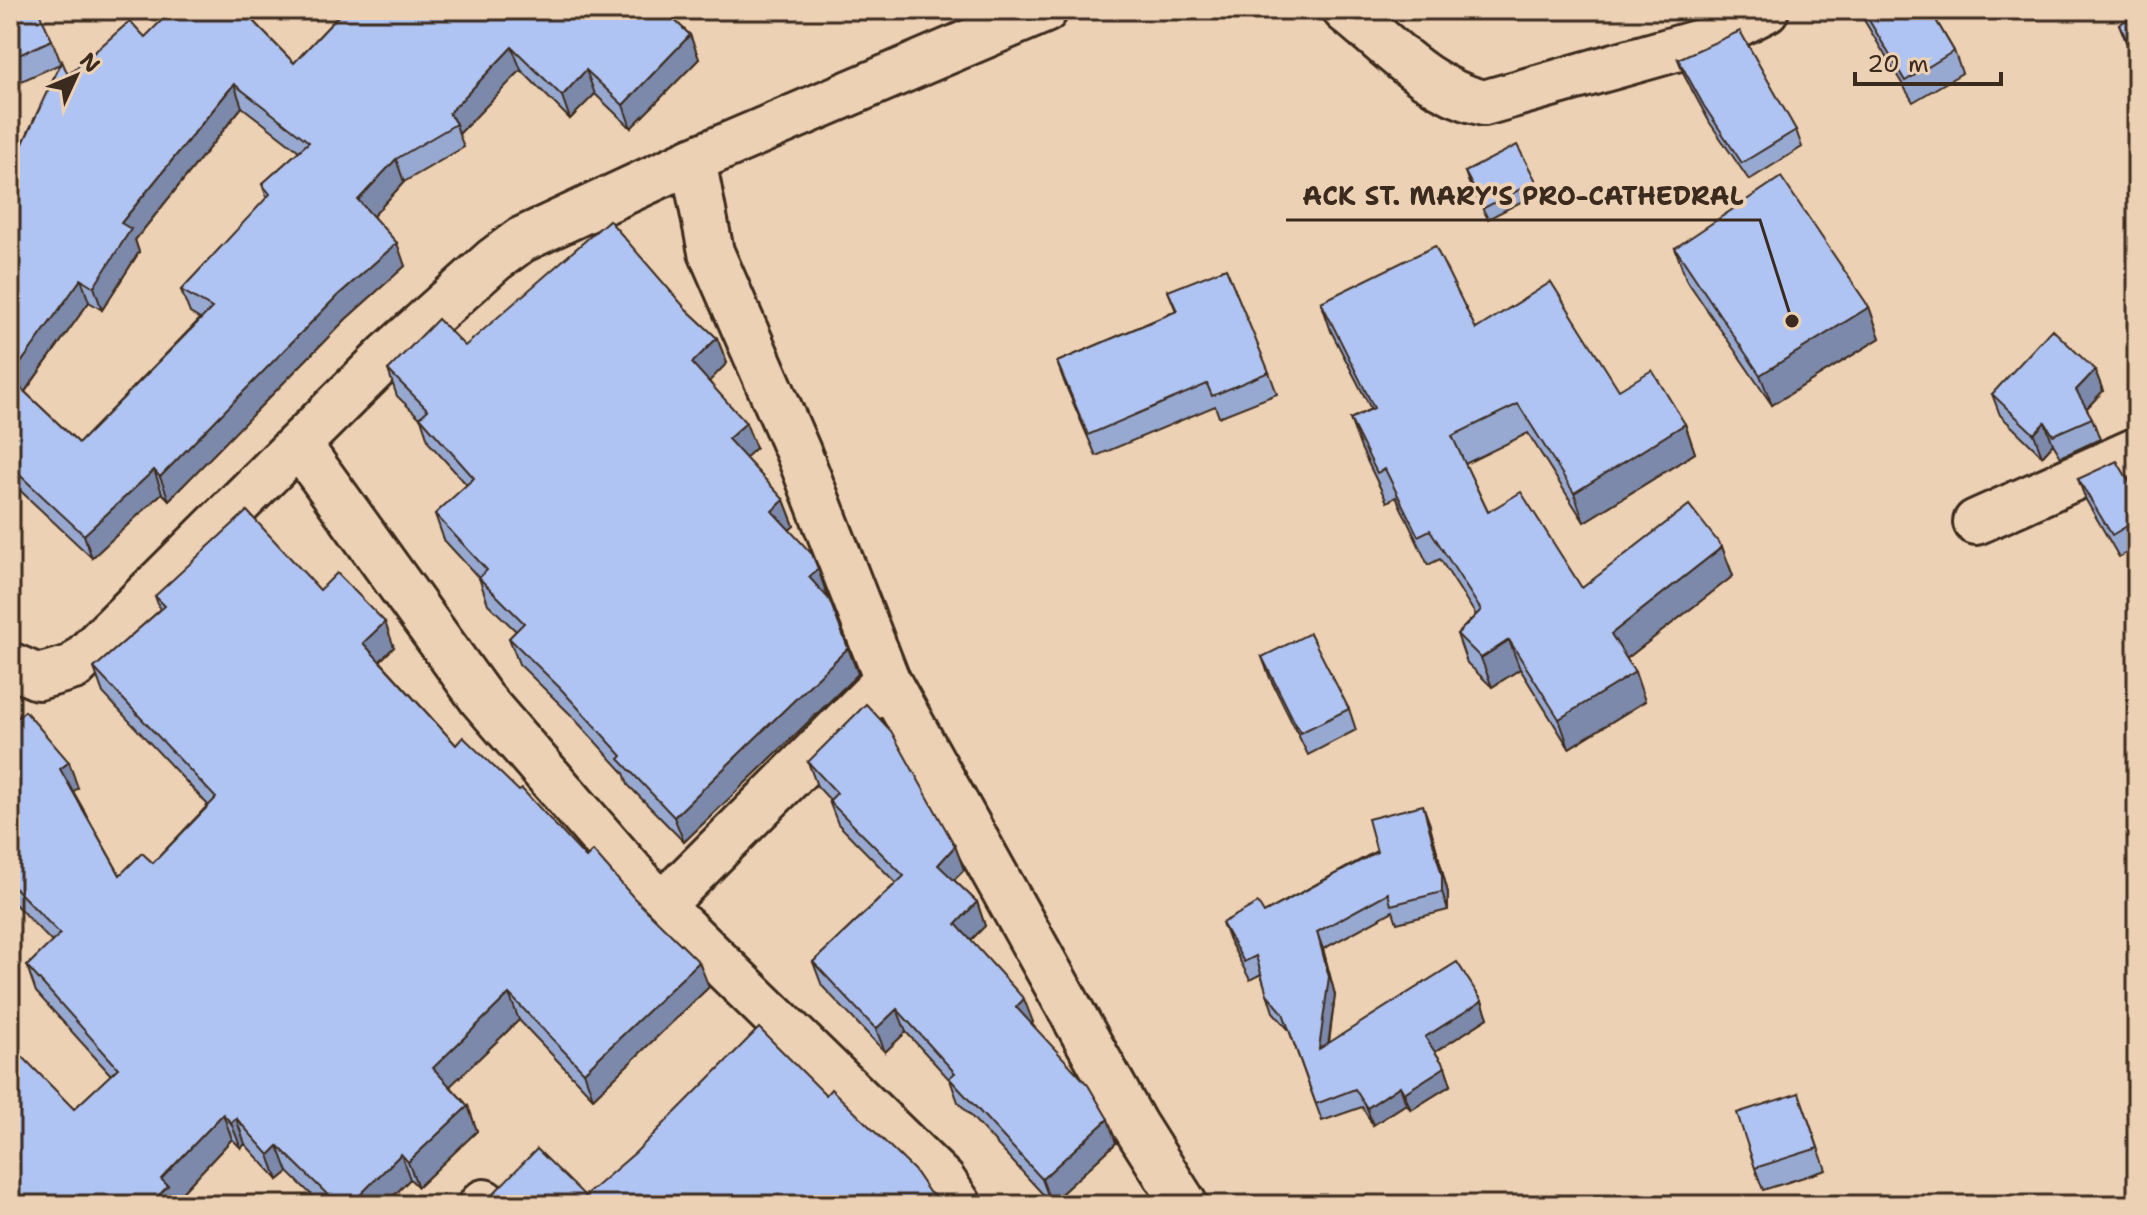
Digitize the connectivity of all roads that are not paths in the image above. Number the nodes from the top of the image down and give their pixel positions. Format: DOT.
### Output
graph roads {
  1 [pos="1045,10"];
  2 [pos="1345,10"];
  3 [pos="1766,10"];
  4 [pos="693,160"];
  5 [pos="299,445"];
  6 [pos="2137,450"];
  7 [pos="1976,522"];
  8 [pos="10,665"];
  9 [pos="887,680"];
  10 [pos="661,906"];
  11 [pos="1167,1197"];
  12 [pos="959,1205"];
  1 -- 4 [label="street"];
  2 -- 3 [label="street"];
  4 -- 5 [label="street"];
  4 -- 9 [label="street"];
  5 -- 8 [label="street"];
  5 -- 10 [label="street"];
  6 -- 7 [label="street"];
  9 -- 10 [label="street"];
  9 -- 11 [label="street"];
  10 -- 12 [label="street"];
}
